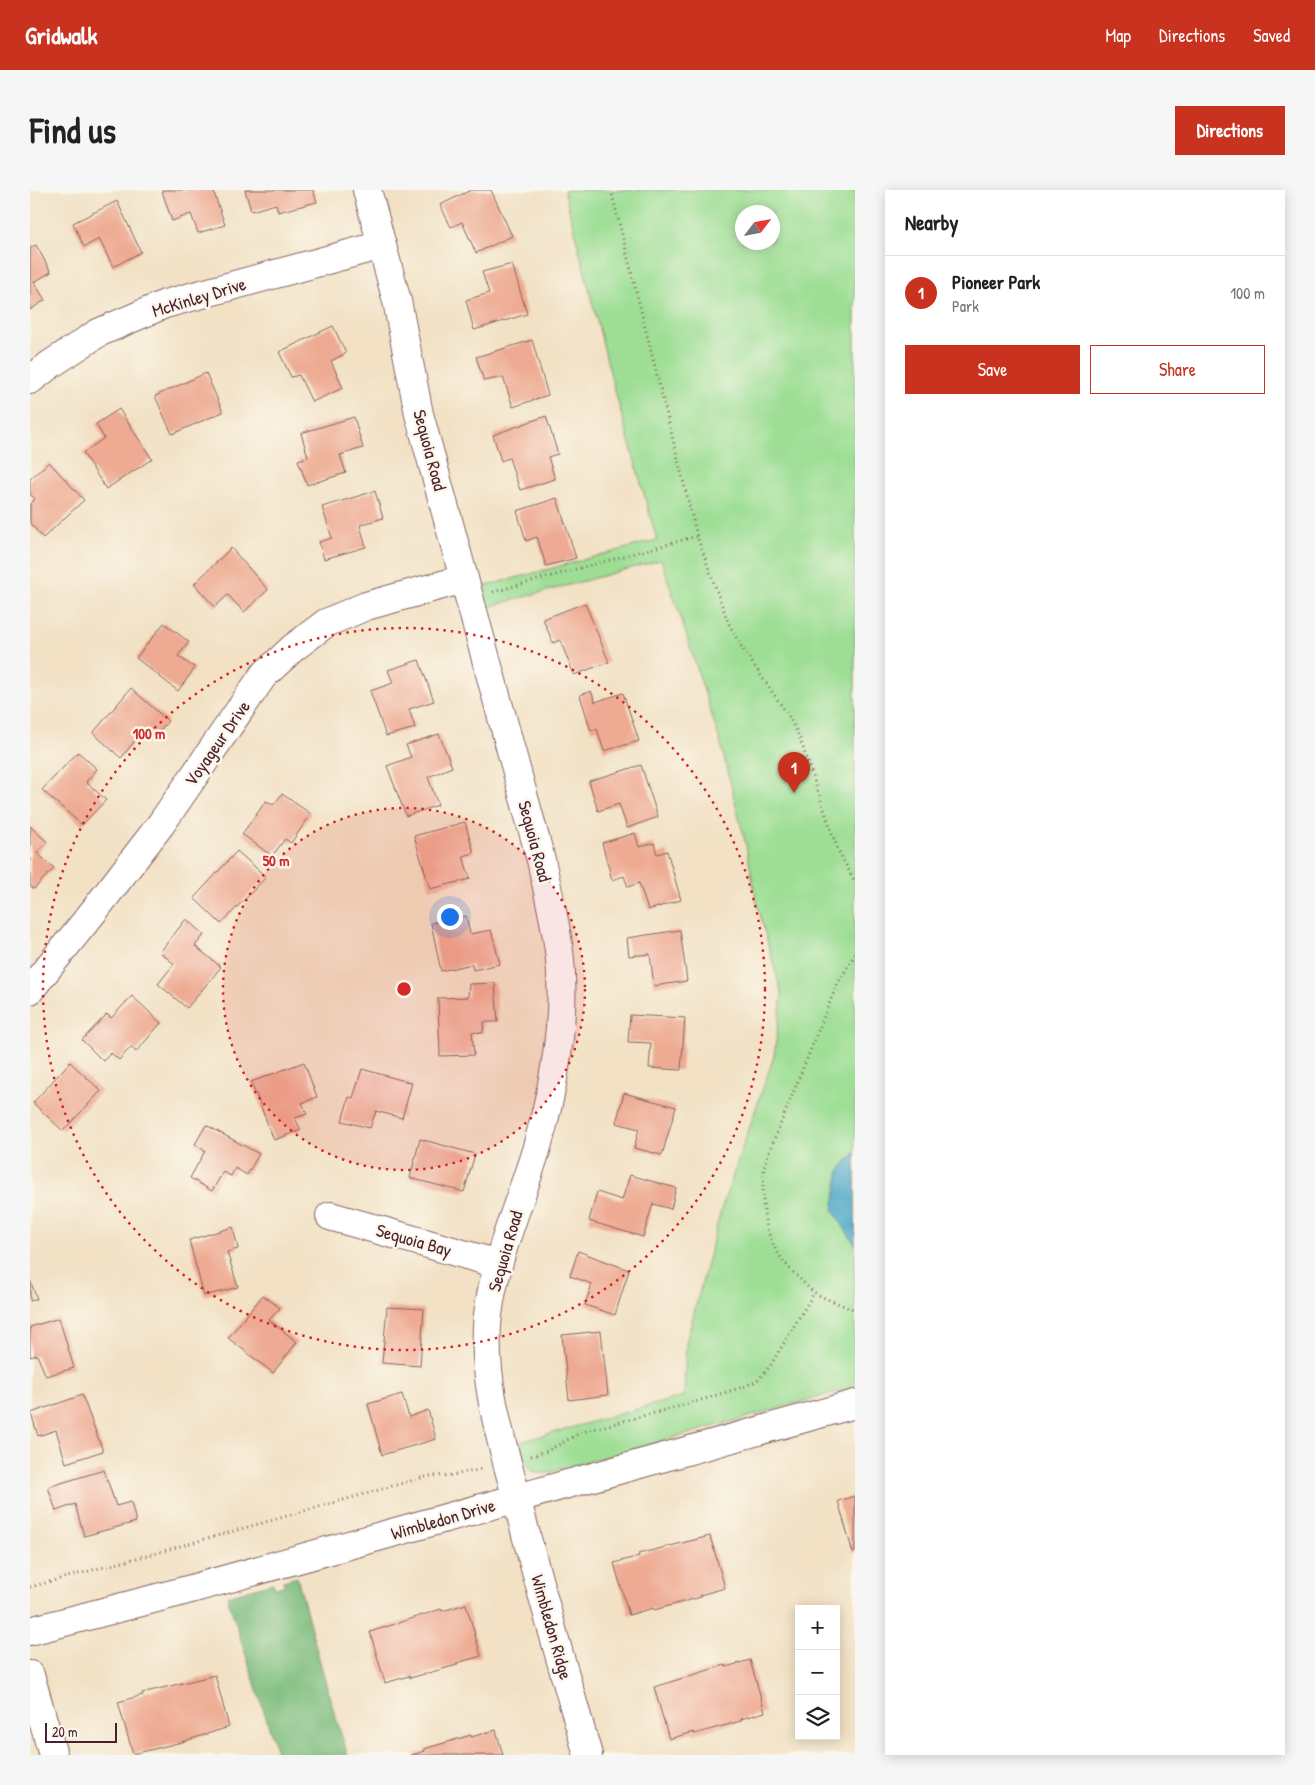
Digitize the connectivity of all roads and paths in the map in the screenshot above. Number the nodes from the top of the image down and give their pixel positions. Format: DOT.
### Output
graph roads {
  1 [pos="366,190"];
  2 [pos="611,190"];
  3 [pos="382,245"];
  4 [pos="30,380"];
  5 [pos="697,536"];
  6 [pos="467,588"];
  7 [pos="855,882"];
  8 [pos="855,954"];
  9 [pos="30,990"];
  10 [pos="330,1216"];
  11 [pos="498,1264"];
  12 [pos="814,1293"];
  13 [pos="855,1309"];
  14 [pos="855,1404"];
  15 [pos="507,1462"];
  16 [pos="516,1498"];
  17 [pos="30,1587"];
  18 [pos="30,1631"];
  19 [pos="30,1675"];
  20 [pos="53,1755"];
  21 [pos="588,1755"];
  1 -- 3 [label="street, Sequoia Road"];
  2 -- 5 [label="path"];
  3 -- 4 [label="street, McKinley Drive"];
  3 -- 6 [label="street, Sequoia Road"];
  5 -- 6 [label="path"];
  5 -- 7 [label="path"];
  6 -- 9 [label="street, Voyageur Drive"];
  6 -- 11 [label="street, Sequoia Road"];
  8 -- 12 [label="path"];
  10 -- 11 [label="street, Sequoia Bay"];
  11 -- 15 [label="street, Sequoia Road"];
  12 -- 13 [label="path"];
  12 -- 15 [label="path"];
  14 -- 16 [label="street, Wimbledon Drive"];
  15 -- 16 [label="street, Sequoia Road"];
  15 -- 17 [label="path"];
  16 -- 18 [label="street, Wimbledon Drive"];
  16 -- 21 [label="street, Wimbledon Ridge"];
  19 -- 20 [label="street"];
}
